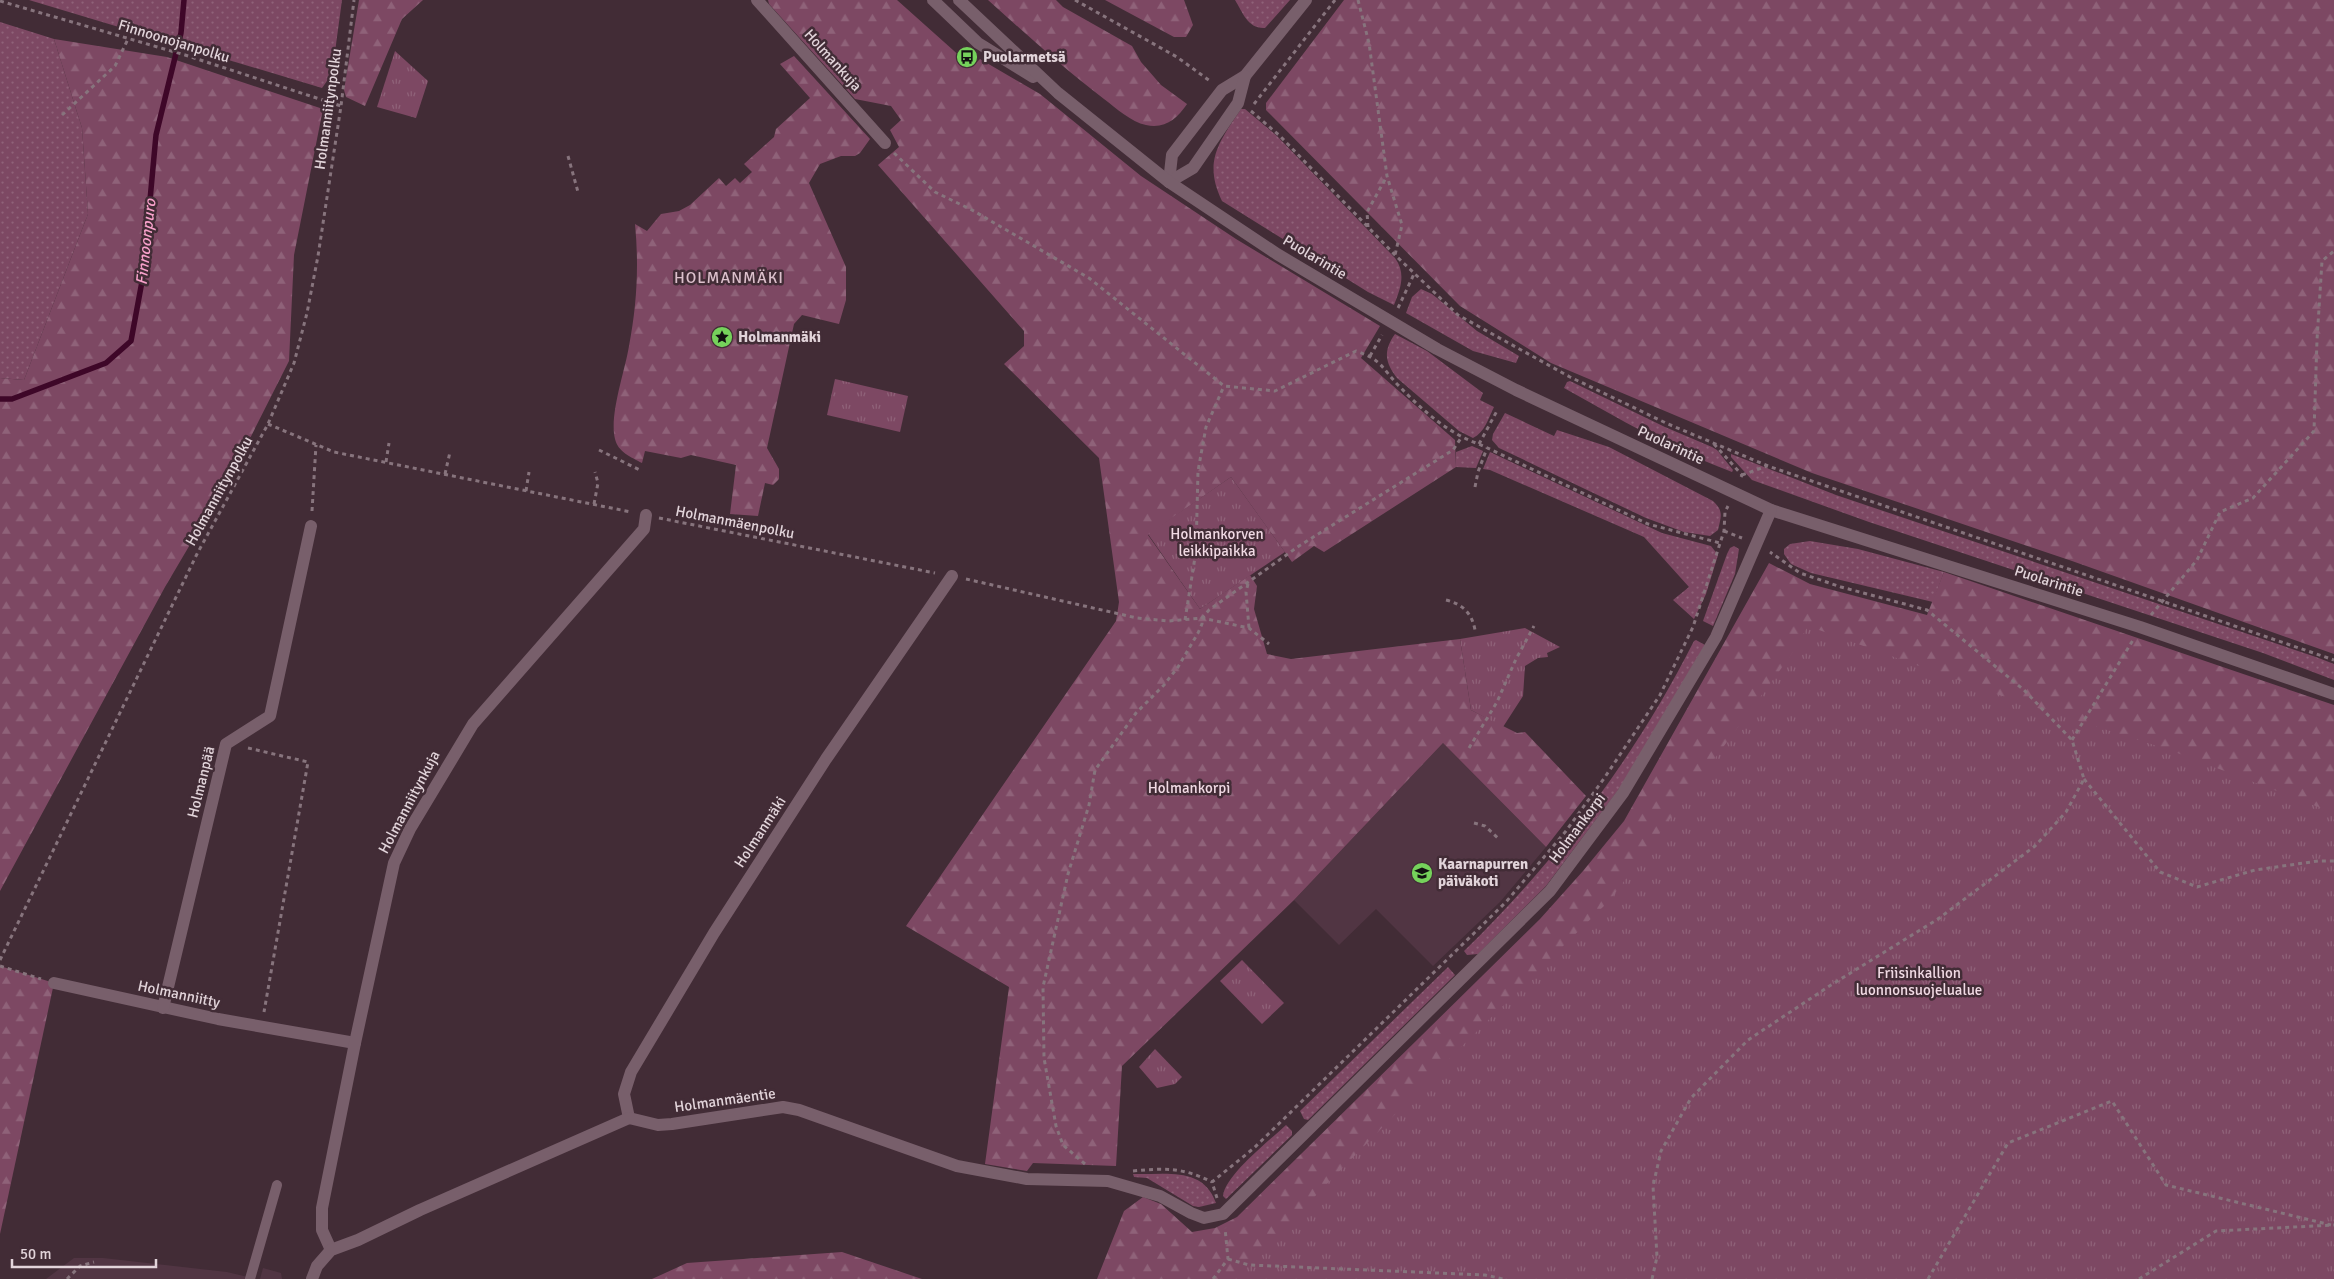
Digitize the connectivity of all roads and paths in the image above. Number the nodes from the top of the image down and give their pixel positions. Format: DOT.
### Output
graph roads {
  1 [pos="354,0"];
  2 [pos="757,0"];
  3 [pos="933,0"];
  4 [pos="959,0"];
  5 [pos="1075,0"];
  6 [pos="1306,0"];
  7 [pos="1335,0"];
  8 [pos="1358,0"];
  9 [pos="0,2"];
  10 [pos="128,39"];
  11 [pos="1245,76"];
  12 [pos="1222,90"];
  13 [pos="1058,93"];
  14 [pos="1238,103"];
  15 [pos="341,106"];
  16 [pos="1249,110"];
  17 [pos="62,115"];
  18 [pos="885,143"];
  19 [pos="568,156"];
  20 [pos="1388,176"];
  21 [pos="1169,182"];
  22 [pos="578,192"];
  23 [pos="1368,228"];
  24 [pos="2334,251"];
  25 [pos="1394,255"];
  26 [pos="1414,274"];
  27 [pos="1398,308"];
  28 [pos="1385,330"];
  29 [pos="1370,356"];
  30 [pos="1224,386"];
  31 [pos="1498,409"];
  32 [pos="268,424"];
  33 [pos="1461,438"];
  34 [pos="389,443"];
  35 [pos="316,444"];
  36 [pos="1479,444"];
  37 [pos="1714,444"];
  38 [pos="1487,448"];
  39 [pos="599,450"];
  40 [pos="450,452"];
  41 [pos="386,462"];
  42 [pos="1768,466"];
  43 [pos="640,470"];
  44 [pos="530,472"];
  45 [pos="595,472"];
  46 [pos="445,474"];
  47 [pos="1742,475"];
  48 [pos="1475,487"];
  49 [pos="526,491"];
  50 [pos="1734,493"];
  51 [pos="594,504"];
  52 [pos="1771,510"];
  53 [pos="646,515"];
  54 [pos="311,526"];
  55 [pos="1720,543"];
  56 [pos="1757,545"];
  57 [pos="952,576"];
  58 [pos="1248,583"];
  59 [pos="1446,600"];
  60 [pos="2163,600"];
  61 [pos="1202,618"];
  62 [pos="1185,620"];
  63 [pos="1534,626"];
  64 [pos="2140,627"];
  65 [pos="1249,628"];
  66 [pos="1476,630"];
  67 [pos="1269,644"];
  68 [pos="2334,660"];
  69 [pos="2334,694"];
  70 [pos="2072,740"];
  71 [pos="226,744"];
  72 [pos="1469,748"];
  73 [pos="2084,779"];
  74 [pos="1474,823"];
  75 [pos="1500,840"];
  76 [pos="2334,861"];
  77 [pos="0,960"];
  78 [pos="0,966"];
  79 [pos="54,983"];
  80 [pos="163,1008"];
  81 [pos="262,1027"];
  82 [pos="355,1043"];
  83 [pos="629,1118"];
  84 [pos="1091,1169"];
  85 [pos="277,1185"];
  86 [pos="1223,1214"];
  87 [pos="2333,1225"];
  88 [pos="331,1250"];
  89 [pos="1228,1259"];
  90 [pos="94,1262"];
  91 [pos="67,1279"];
  92 [pos="250,1279"];
  93 [pos="312,1279"];
  94 [pos="1212,1279"];
  95 [pos="1503,1279"];
  96 [pos="1652,1279"];
  97 [pos="1928,1279"];
  98 [pos="2139,1279"];
  1 -- 15 [label="path, Holmanniitynpolku"];
  2 -- 18 [label="street, Holmankuja"];
  3 -- 13 [label="street, Puolarintie"];
  4 -- 13 [label="street, Puolarintie"];
  5 -- 12 [label="path"];
  6 -- 11 [label="street"];
  7 -- 16 [label="path"];
  8 -- 20 [label="path"];
  9 -- 10 [label="path, Finnoonojanpolku"];
  10 -- 15 [label="path, Finnoonojanpolku"];
  10 -- 17 [label="path"];
  11 -- 12 [label="street"];
  11 -- 14 [label="street"];
  12 -- 21 [label="street"];
  13 -- 21 [label="street, Puolarintie"];
  14 -- 16 [label="path"];
  14 -- 21 [label="street"];
  15 -- 32 [label="path, Holmanniitynpolku"];
  16 -- 23 [label="path"];
  18 -- 30 [label="path"];
  19 -- 22 [label="path"];
  20 -- 23 [label="path"];
  20 -- 25 [label="path"];
  21 -- 50 [label="street, Puolarintie"];
  23 -- 25 [label="path"];
  24 -- 60 [label="path"];
  25 -- 26 [label="path"];
  26 -- 27 [label="path"];
  26 -- 37 [label="path"];
  28 -- 29 [label="path"];
  29 -- 30 [label="path"];
  29 -- 33 [label="path"];
  30 -- 62 [label="path"];
  31 -- 36 [label="path"];
  32 -- 35 [label="path, Holmanmäenpolku"];
  32 -- 77 [label="path, Holmanniitynpolku"];
  33 -- 36 [label="path"];
  33 -- 58 [label="path"];
  34 -- 41 [label="path"];
  35 -- 41 [label="path, Holmanmäenpolku"];
  35 -- 54 [label="path"];
  36 -- 38 [label="path"];
  37 -- 42 [label="path"];
  37 -- 47 [label="path"];
  38 -- 48 [label="path"];
  38 -- 55 [label="path"];
  39 -- 43 [label="path"];
  40 -- 46 [label="path"];
  41 -- 46 [label="path, Holmanmäenpolku"];
  42 -- 47 [label="path"];
  42 -- 60 [label="path"];
  44 -- 49 [label="path"];
  45 -- 51 [label="path"];
  46 -- 49 [label="path, Holmanmäenpolku"];
  47 -- 50 [label="path"];
  49 -- 51 [label="path, Holmanmäenpolku"];
  50 -- 52 [label="street, Puolarintie"];
  50 -- 55 [label="path"];
  51 -- 53 [label="path, Holmanmäenpolku"];
  52 -- 56 [label="street, Holmankorpi"];
  52 -- 64 [label="street, Puolarintie"];
  53 -- 57 [label="path, Holmanmäenpolku"];
  53 -- 82 [label="street, Holmanniitynkuja"];
  54 -- 71 [label="street, Holmanpää"];
  55 -- 86 [label="path"];
  56 -- 70 [label="path"];
  56 -- 86 [label="street, Holmankorpi"];
  57 -- 62 [label="path, Holmanmäenpolku"];
  57 -- 83 [label="street, Holmanmäki"];
  58 -- 61 [label="path"];
  58 -- 65 [label="path"];
  59 -- 66 [label="path"];
  60 -- 68 [label="path"];
  61 -- 62 [label="path, Holmanmäenpolku"];
  61 -- 65 [label="path, Holmanmäenpolku"];
  61 -- 84 [label="path"];
  63 -- 72 [label="path"];
  64 -- 69 [label="street, Puolarintie"];
  64 -- 70 [label="path"];
  65 -- 67 [label="path"];
  70 -- 73 [label="path"];
  71 -- 80 [label="street, Holmanpää"];
  71 -- 81 [label="path"];
  73 -- 76 [label="path"];
  73 -- 96 [label="path"];
  74 -- 75 [label="path"];
  78 -- 79 [label="path"];
  79 -- 80 [label="street, Holmanniitty"];
  80 -- 81 [label="street, Holmanniitty"];
  81 -- 82 [label="street, Holmanniitty"];
  82 -- 88 [label="street, Holmanniitynkuja"];
  83 -- 86 [label="street, Holmanmäentie"];
  83 -- 88 [label="street"];
  85 -- 92 [label="lane"];
  86 -- 89 [label="path"];
  87 -- 97 [label="path"];
  87 -- 98 [label="path"];
  88 -- 93 [label="street"];
  89 -- 94 [label="path"];
  89 -- 95 [label="path"];
  90 -- 91 [label="path"];
}
